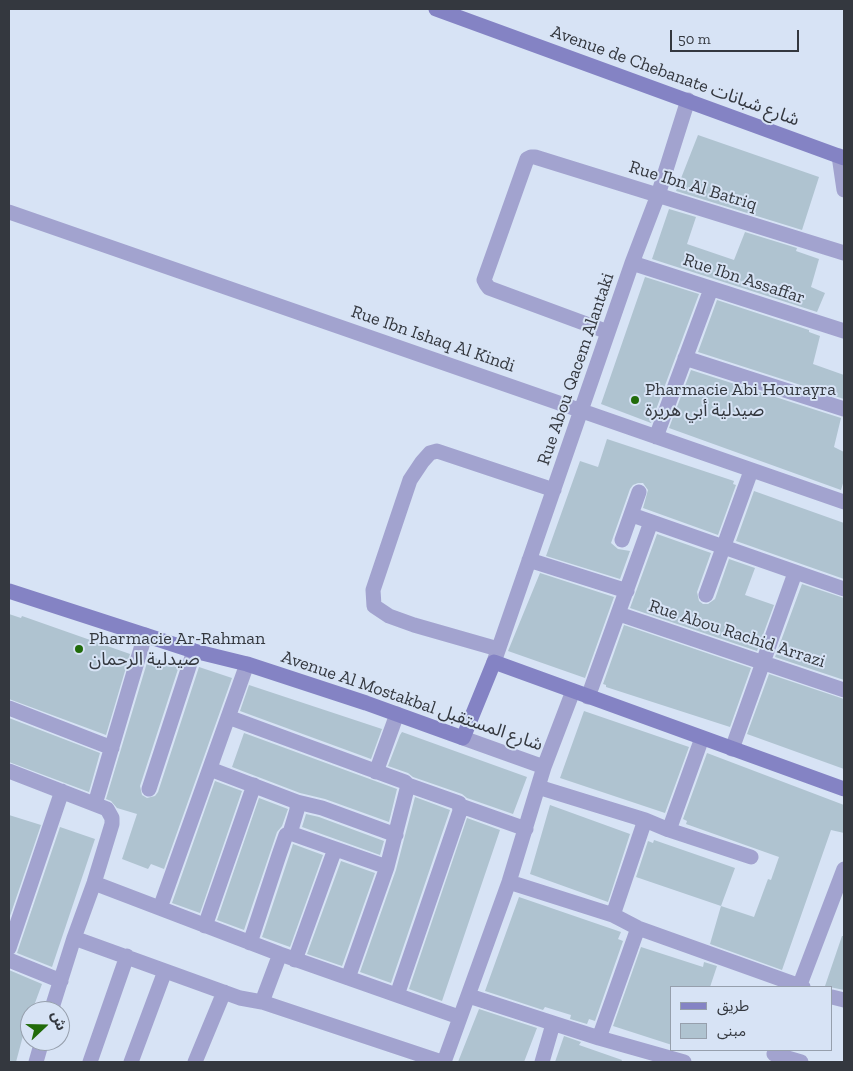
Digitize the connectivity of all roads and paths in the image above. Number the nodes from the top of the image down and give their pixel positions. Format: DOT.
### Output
graph roads {
  1 [pos="436,9"];
  2 [pos="688,100"];
  3 [pos="842,157"];
  4 [pos="844,190"];
  5 [pos="658,195"];
  6 [pos="9,212"];
  7 [pos="844,252"];
  8 [pos="632,263"];
  9 [pos="710,289"];
  10 [pos="844,331"];
  11 [pos="608,332"];
  12 [pos="685,358"];
  13 [pos="844,409"];
  14 [pos="581,412"];
  15 [pos="656,437"];
  16 [pos="751,471"];
  17 [pos="554,490"];
  18 [pos="639,492"];
  19 [pos="844,502"];
  20 [pos="632,515"];
  21 [pos="651,522"];
  22 [pos="622,540"];
  23 [pos="723,548"];
  24 [pos="530,560"];
  25 [pos="795,573"];
  26 [pos="844,588"];
  27 [pos="9,591"];
  28 [pos="627,591"];
  29 [pos="706,595"];
  30 [pos="619,614"];
  31 [pos="145,635"];
  32 [pos="194,651"];
  33 [pos="496,655"];
  34 [pos="764,663"];
  35 [pos="247,664"];
  36 [pos="844,690"];
  37 [pos="573,691"];
  38 [pos="588,697"];
  39 [pos="9,708"];
  40 [pos="398,714"];
  41 [pos="228,718"];
  42 [pos="463,738"];
  43 [pos="702,738"];
  44 [pos="112,748"];
  45 [pos="732,749"];
  46 [pos="544,767"];
  47 [pos="210,769"];
  48 [pos="376,772"];
  49 [pos="10,776"];
  50 [pos="254,785"];
  51 [pos="408,785"];
  52 [pos="538,787"];
  53 [pos="149,789"];
  54 [pos="844,789"];
  55 [pos="62,791"];
  56 [pos="297,802"];
  57 [pos="95,804"];
  58 [pos="460,806"];
  59 [pos="645,820"];
  60 [pos="526,829"];
  61 [pos="669,830"];
  62 [pos="290,833"];
  63 [pos="396,835"];
  64 [pos="335,849"];
  65 [pos="752,856"];
  66 [pos="386,867"];
  67 [pos="844,869"];
  68 [pos="509,882"];
  69 [pos="94,883"];
  70 [pos="160,908"];
  71 [pos="613,915"];
  72 [pos="206,926"];
  73 [pos="638,928"];
  74 [pos="74,938"];
  75 [pos="250,943"];
  76 [pos="9,948"];
  77 [pos="280,954"];
  78 [pos="126,956"];
  79 [pos="9,960"];
  80 [pos="295,960"];
  81 [pos="165,971"];
  82 [pos="348,978"];
  83 [pos="60,981"];
  84 [pos="797,986"];
  85 [pos="800,986"];
  86 [pos="224,992"];
  87 [pos="397,995"];
  88 [pos="469,996"];
  89 [pos="54,1001"];
  90 [pos="262,1002"];
  91 [pos="459,1017"];
  92 [pos="553,1024"];
  93 [pos="598,1038"];
  94 [pos="773,1055"];
  95 [pos="90,1062"];
  96 [pos="131,1062"];
  97 [pos="195,1062"];
  98 [pos="443,1062"];
  99 [pos="542,1062"];
  100 [pos="684,1062"];
  101 [pos="801,1062"];
  1 -- 2 [label="street, Avenue de Chebanate شارع شبانات"];
  2 -- 3 [label="street, Avenue de Chebanate شارع شبانات"];
  2 -- 5 [label="street, Rue Abou Qacem Alantaki"];
  3 -- 4 [label="street"];
  5 -- 7 [label="street, Rue Ibn Al Batriq"];
  5 -- 8 [label="street, Rue Abou Qacem Alantaki"];
  5 -- 11 [label="street, Rue Ibn Al Batriq"];
  6 -- 14 [label="street, Rue Ibn Ishaq Al Kindi"];
  8 -- 9 [label="street, Rue Ibn Assaffar"];
  8 -- 11 [label="street, Rue Abou Qacem Alantaki"];
  9 -- 10 [label="street, Rue Ibn Assaffar"];
  9 -- 12 [label="street"];
  11 -- 14 [label="street, Rue Abou Qacem Alantaki"];
  12 -- 13 [label="street"];
  12 -- 15 [label="street"];
  14 -- 15 [label="street, Rue Ibn Ishaq Al Kindi"];
  14 -- 17 [label="street, Rue Abou Qacem Alantaki"];
  15 -- 16 [label="street, Rue Ibn Ishaq Al Kindi"];
  16 -- 19 [label="street, Rue Ibn Ishaq Al Kindi"];
  16 -- 23 [label="street"];
  17 -- 24 [label="street, Rue Abou Qacem Alantaki"];
  17 -- 33 [label="street"];
  18 -- 20 [label="street"];
  20 -- 21 [label="street"];
  20 -- 22 [label="street"];
  21 -- 23 [label="street"];
  21 -- 28 [label="street"];
  23 -- 25 [label="street"];
  23 -- 29 [label="street"];
  24 -- 28 [label="street"];
  24 -- 33 [label="street, Rue Abou Qacem Alantaki"];
  25 -- 26 [label="street"];
  25 -- 34 [label="street"];
  27 -- 31 [label="street, Avenue Al Mostakbal شارع المستقبل"];
  28 -- 30 [label="street"];
  30 -- 34 [label="street, Rue Abou Rachid Arrazi"];
  30 -- 38 [label="street"];
  31 -- 32 [label="street, Avenue Al Mostakbal شارع المستقبل"];
  31 -- 44 [label="street"];
  32 -- 35 [label="street, Avenue Al Mostakbal شارع المستقبل"];
  32 -- 53 [label="street"];
  33 -- 37 [label="street"];
  33 -- 42 [label="street, Rue Abou Qacem Alantaki"];
  34 -- 36 [label="street, Rue Abou Rachid Arrazi"];
  34 -- 45 [label="street"];
  35 -- 40 [label="street, Avenue Al Mostakbal شارع المستقبل"];
  35 -- 41 [label="street"];
  37 -- 38 [label="street"];
  37 -- 46 [label="street"];
  38 -- 43 [label="street"];
  39 -- 44 [label="street"];
  40 -- 42 [label="street, Avenue Al Mostakbal شارع المستقبل"];
  40 -- 48 [label="street"];
  41 -- 47 [label="street"];
  41 -- 48 [label="street"];
  42 -- 46 [label="street, Avenue Al Mostakbal شارع المستقبل"];
  43 -- 45 [label="street"];
  43 -- 61 [label="street"];
  44 -- 57 [label="street"];
  45 -- 54 [label="street"];
  46 -- 52 [label="street"];
  47 -- 50 [label="street"];
  47 -- 70 [label="street"];
  48 -- 51 [label="street"];
  49 -- 55 [label="street"];
  50 -- 56 [label="street"];
  50 -- 72 [label="street"];
  51 -- 58 [label="street"];
  51 -- 63 [label="street"];
  52 -- 59 [label="street"];
  52 -- 60 [label="street"];
  55 -- 57 [label="street"];
  55 -- 76 [label="street"];
  56 -- 62 [label="street"];
  56 -- 63 [label="street"];
  57 -- 69 [label="street"];
  58 -- 60 [label="street"];
  58 -- 87 [label="street"];
  59 -- 61 [label="street"];
  59 -- 71 [label="street"];
  60 -- 68 [label="street"];
  61 -- 65 [label="street"];
  62 -- 64 [label="street"];
  62 -- 75 [label="street"];
  63 -- 66 [label="street"];
  64 -- 66 [label="street"];
  64 -- 80 [label="street"];
  66 -- 82 [label="street"];
  67 -- 85 [label="street"];
  68 -- 71 [label="street"];
  68 -- 88 [label="street"];
  69 -- 70 [label="street"];
  69 -- 74 [label="street"];
  70 -- 72 [label="street"];
  71 -- 73 [label="street"];
  72 -- 75 [label="street"];
  73 -- 84 [label="street"];
  73 -- 93 [label="street"];
  74 -- 78 [label="street"];
  74 -- 83 [label="street"];
  75 -- 77 [label="street"];
  77 -- 80 [label="street"];
  77 -- 90 [label="street"];
  78 -- 81 [label="street"];
  78 -- 95 [label="street"];
  79 -- 83 [label="street"];
  80 -- 82 [label="street"];
  81 -- 86 [label="street"];
  81 -- 96 [label="street"];
  82 -- 87 [label="street"];
  83 -- 89 [label="street"];
  86 -- 90 [label="street"];
  86 -- 97 [label="street"];
  87 -- 91 [label="street"];
  88 -- 91 [label="street"];
  88 -- 92 [label="street"];
  90 -- 98 [label="street"];
  91 -- 98 [label="street"];
  92 -- 93 [label="street"];
  92 -- 99 [label="street"];
  93 -- 100 [label="street"];
  94 -- 101 [label="street"];
}
